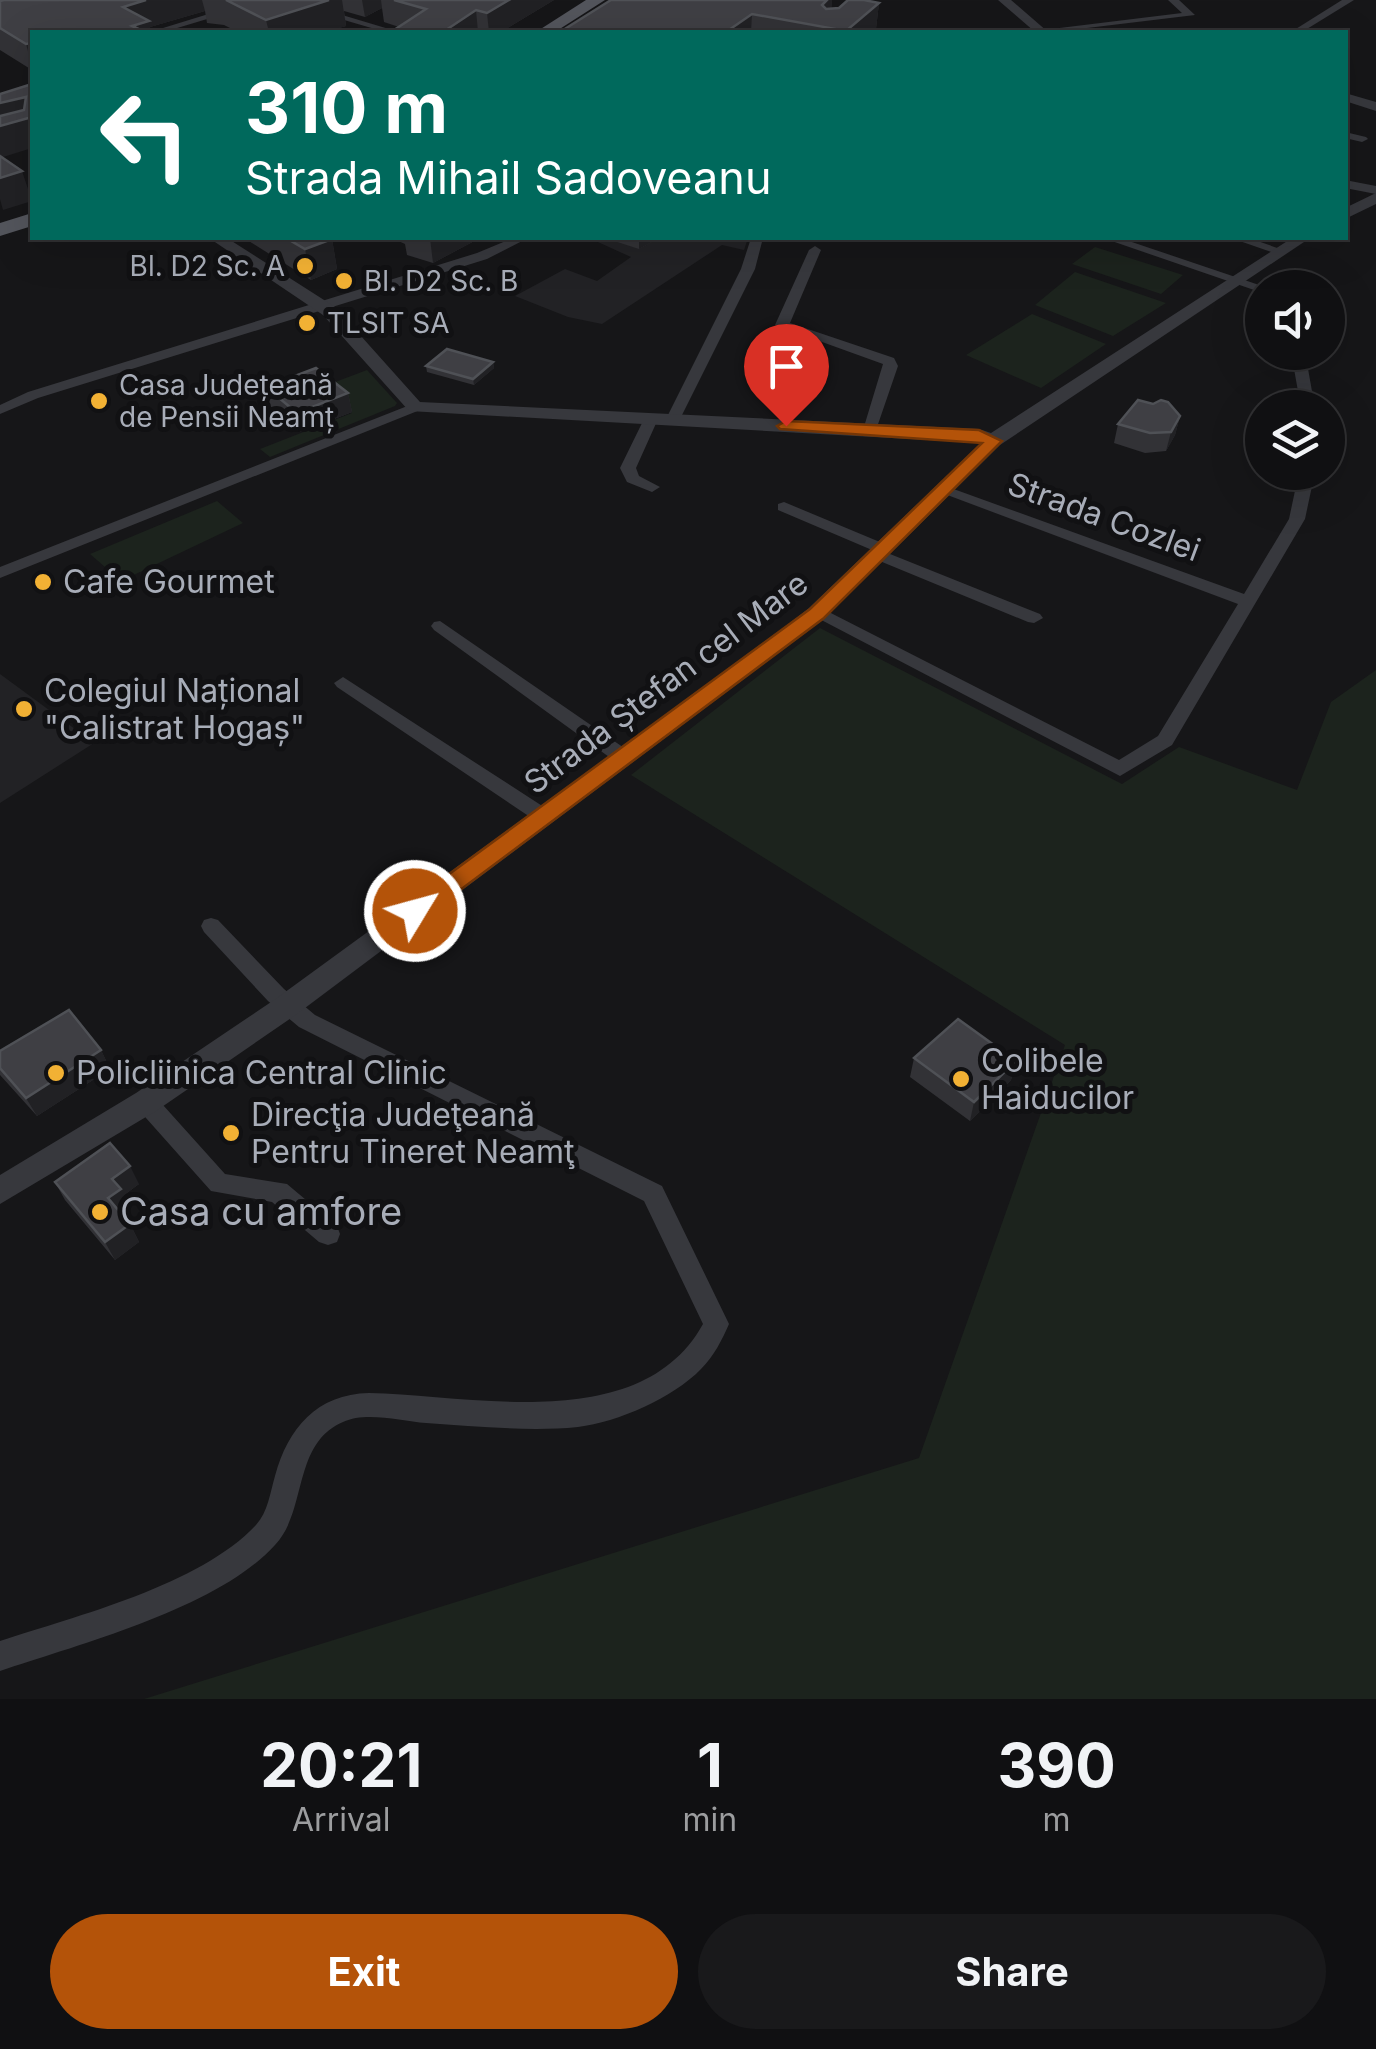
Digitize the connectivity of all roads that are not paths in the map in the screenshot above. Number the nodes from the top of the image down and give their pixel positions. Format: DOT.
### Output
graph roads {
  1 [pos="265,0"];
  2 [pos="281,0"];
  3 [pos="597,0"];
  4 [pos="609,0"];
  5 [pos="1004,0"];
  6 [pos="1173,0"];
  7 [pos="1349,0"];
  8 [pos="383,16"];
  9 [pos="366,24"];
  10 [pos="162,30"];
  11 [pos="351,30"];
  12 [pos="387,30"];
  13 [pos="547,30"];
  14 [pos="561,30"];
  15 [pos="1039,30"];
  16 [pos="1059,30"];
  17 [pos="1299,30"];
  18 [pos="1348,98"];
  19 [pos="1376,107"];
  20 [pos="1348,136"];
  21 [pos="1362,139"];
  22 [pos="1348,185"];
  23 [pos="1376,194"];
  24 [pos="1348,212"];
  25 [pos="30,220"];
  26 [pos="30,229"];
  27 [pos="0,230"];
  28 [pos="0,238"];
  29 [pos="220,240"];
  30 [pos="757,240"];
  31 [pos="1115,240"];
  32 [pos="1244,240"];
  33 [pos="1298,240"];
  34 [pos="516,241"];
  35 [pos="815,250"];
  36 [pos="1277,250"];
  37 [pos="1235,278"];
  38 [pos="1245,282"];
  39 [pos="324,307"];
  40 [pos="415,407"];
  41 [pos="0,410"];
  42 [pos="651,419"];
  43 [pos="672,420"];
  44 [pos="870,430"];
  45 [pos="993,441"];
  46 [pos="652,487"];
  47 [pos="942,490"];
  48 [pos="1302,490"];
  49 [pos="784,507"];
  50 [pos="878,551"];
  51 [pos="0,573"];
  52 [pos="1246,601"];
  53 [pos="817,613"];
  54 [pos="1034,618"];
  55 [pos="440,626"];
  56 [pos="343,683"];
  57 [pos="623,757"];
  58 [pos="543,816"];
  59 [pos="211,926"];
  60 [pos="288,1006"];
  61 [pos="146,1102"];
  62 [pos="0,1191"];
  63 [pos="328,1234"];
  64 [pos="0,1656"];
  1 -- 10 [label="street"];
  2 -- 9 [label="street"];
  3 -- 13 [label="main road"];
  4 -- 14 [label="main road"];
  5 -- 15 [label="street"];
  6 -- 16 [label="street"];
  7 -- 17 [label="street"];
  8 -- 9 [label="street"];
  9 -- 11 [label="street"];
  9 -- 12 [label="street"];
  18 -- 19 [label="street"];
  20 -- 21 [label="street"];
  22 -- 23 [label="street"];
  23 -- 24 [label="street"];
  25 -- 27 [label="main road"];
  26 -- 28 [label="main road"];
  29 -- 39 [label="street"];
  30 -- 43 [label="street"];
  31 -- 37 [label="street"];
  32 -- 36 [label="street"];
  33 -- 36 [label="street, Strada Ștefan cel Mare"];
  34 -- 39 [label="street"];
  35 -- 44 [label="street"];
  36 -- 37 [label="street, Strada Ștefan cel Mare"];
  37 -- 38 [label="street"];
  37 -- 45 [label="street, Strada Ștefan cel Mare"];
  39 -- 40 [label="street"];
  39 -- 41 [label="street"];
  40 -- 42 [label="street"];
  40 -- 51 [label="street"];
  42 -- 43 [label="street"];
  42 -- 46 [label="street"];
  43 -- 44 [label="street"];
  44 -- 45 [label="street"];
  45 -- 47 [label="street, Strada Ștefan cel Mare"];
  47 -- 50 [label="street, Strada Ștefan cel Mare"];
  47 -- 52 [label="street, Strada Cozlei"];
  48 -- 52 [label="street"];
  49 -- 50 [label="street"];
  50 -- 53 [label="street, Strada Ștefan cel Mare"];
  50 -- 54 [label="street"];
  52 -- 53 [label="street"];
  53 -- 57 [label="street, Strada Ștefan cel Mare"];
  55 -- 57 [label="street"];
  56 -- 58 [label="street"];
  57 -- 58 [label="street, Strada Ștefan cel Mare"];
  58 -- 60 [label="street, Strada Ștefan cel Mare"];
  59 -- 60 [label="street"];
  60 -- 61 [label="street, Strada Ștefan cel Mare"];
  60 -- 64 [label="street"];
  61 -- 62 [label="street, Strada Ștefan cel Mare"];
  61 -- 63 [label="street"];
}
